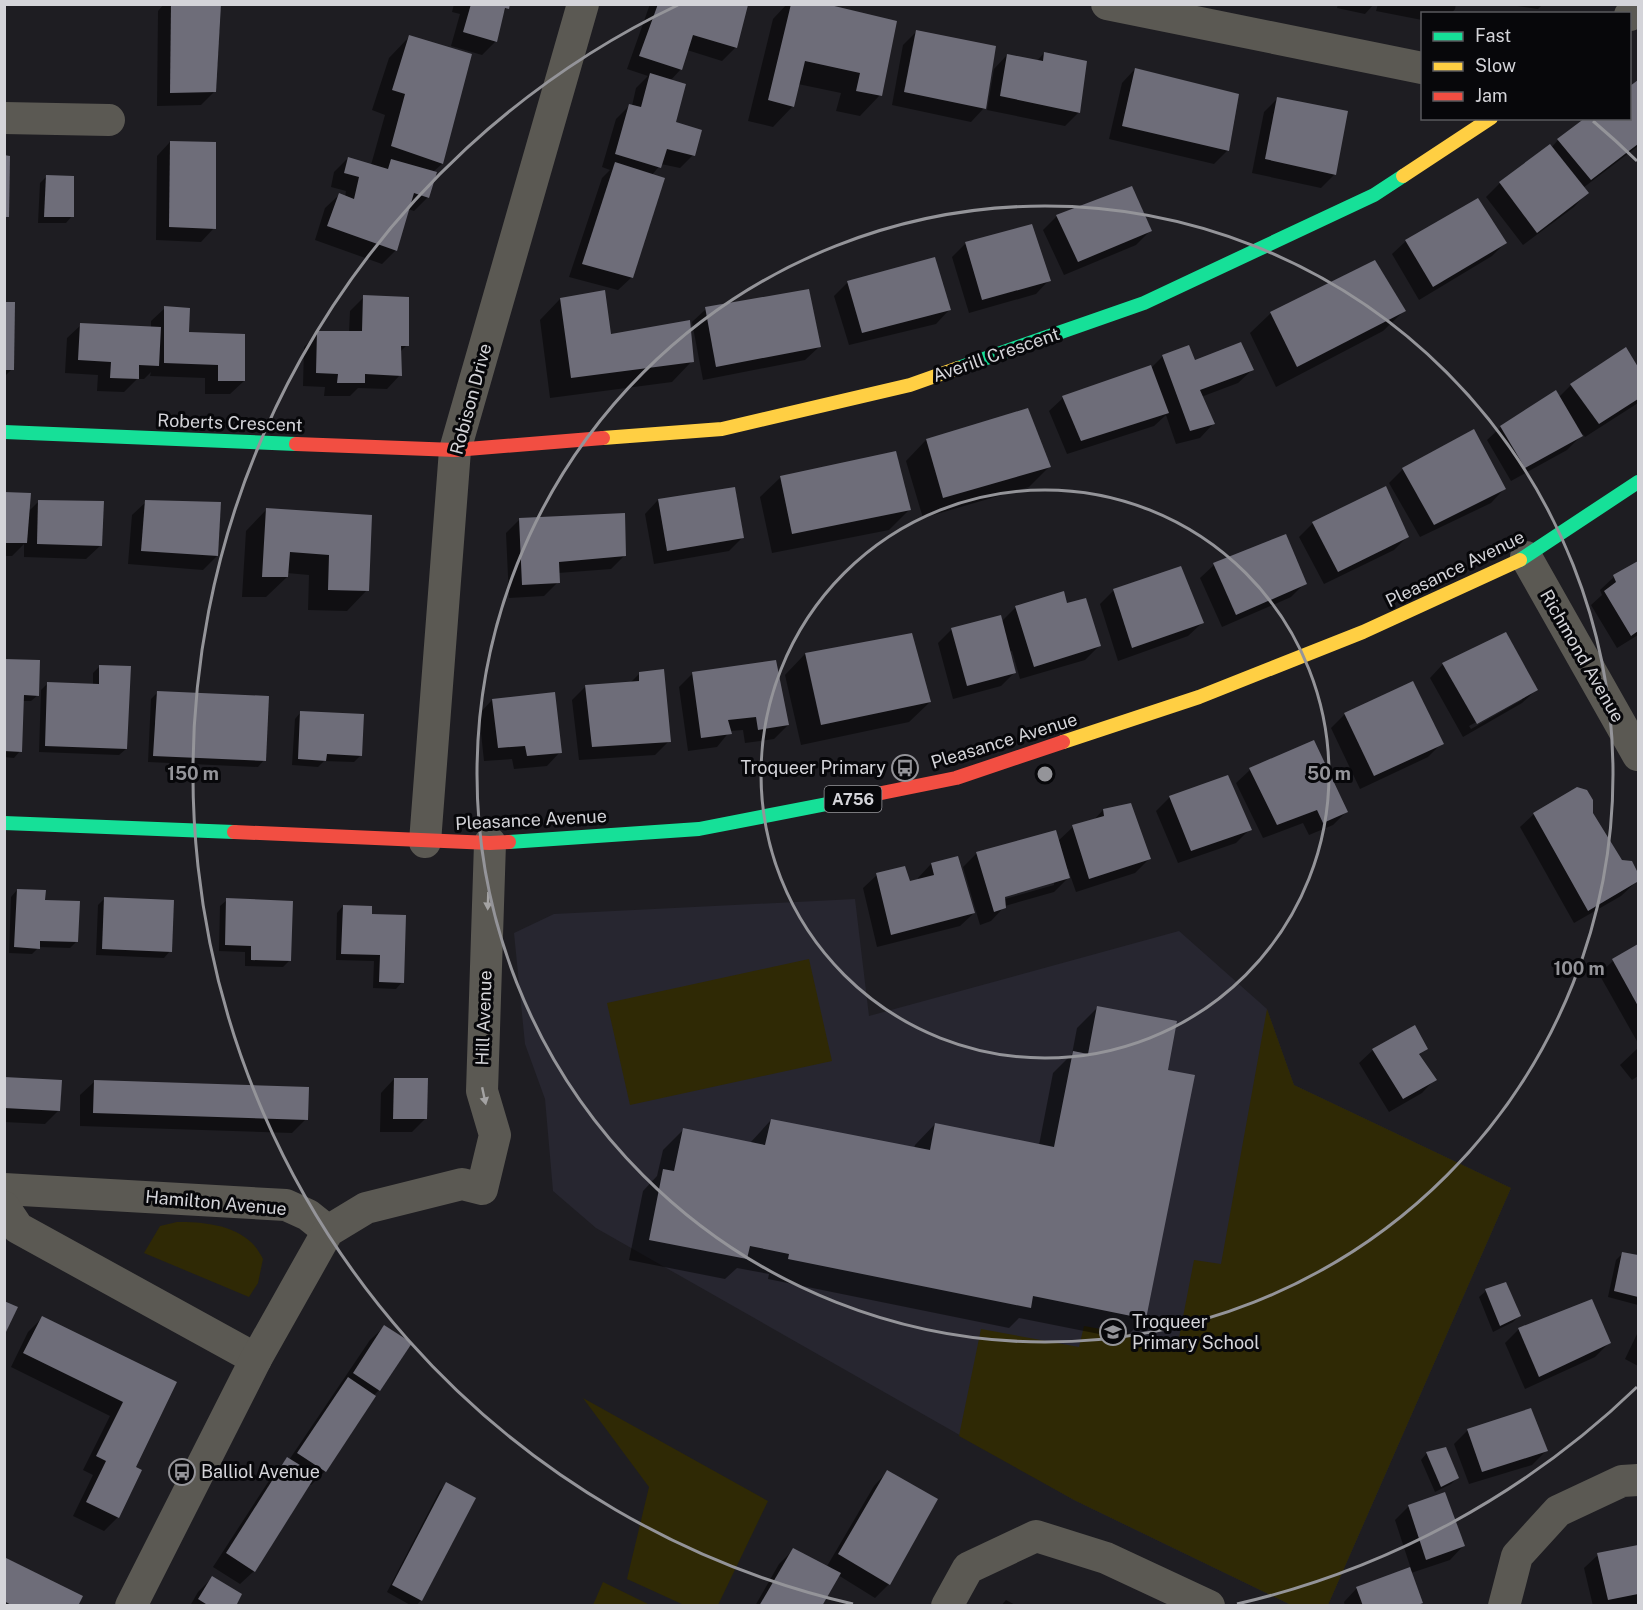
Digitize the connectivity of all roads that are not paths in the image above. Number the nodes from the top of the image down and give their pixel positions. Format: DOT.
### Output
graph roads {
  1 [pos="583,4"];
  2 [pos="1107,4"];
  3 [pos="1421,68"];
  4 [pos="4,118"];
  5 [pos="109,120"];
  6 [pos="1488,120"];
  7 [pos="4,432"];
  8 [pos="455,450"];
  9 [pos="1638,482"];
  10 [pos="1526,557"];
  11 [pos="1638,755"];
  12 [pos="4,823"];
  13 [pos="425,842"];
  14 [pos="490,843"];
  15 [pos="4,1189"];
  16 [pos="4,1207"];
  17 [pos="328,1231"];
  18 [pos="256,1359"];
  19 [pos="1638,1480"];
  20 [pos="131,1605"];
  21 [pos="947,1605"];
  22 [pos="1209,1605"];
  23 [pos="1504,1605"];
  1 -- 8 [label="street, Robison Drive"];
  2 -- 3 [label="street"];
  4 -- 5 [label="street"];
  6 -- 8 [label="main road, Averill Crescent"];
  7 -- 8 [label="main road, Roberts Crescent"];
  8 -- 13 [label="street, Robison Drive"];
  9 -- 10 [label="main road, Pleasance Avenue / A756"];
  10 -- 11 [label="street, Richmond Avenue"];
  10 -- 14 [label="main road, Pleasance Avenue / A756"];
  12 -- 13 [label="main road, Pleasance Avenue / A756"];
  13 -- 14 [label="main road, Pleasance Avenue / A756"];
  14 -- 17 [label="street, Hill Avenue, one-way"];
  15 -- 17 [label="street, Hamilton Avenue"];
  16 -- 18 [label="street"];
  17 -- 18 [label="street"];
  18 -- 20 [label="street"];
  19 -- 23 [label="street"];
  21 -- 22 [label="street"];
}
